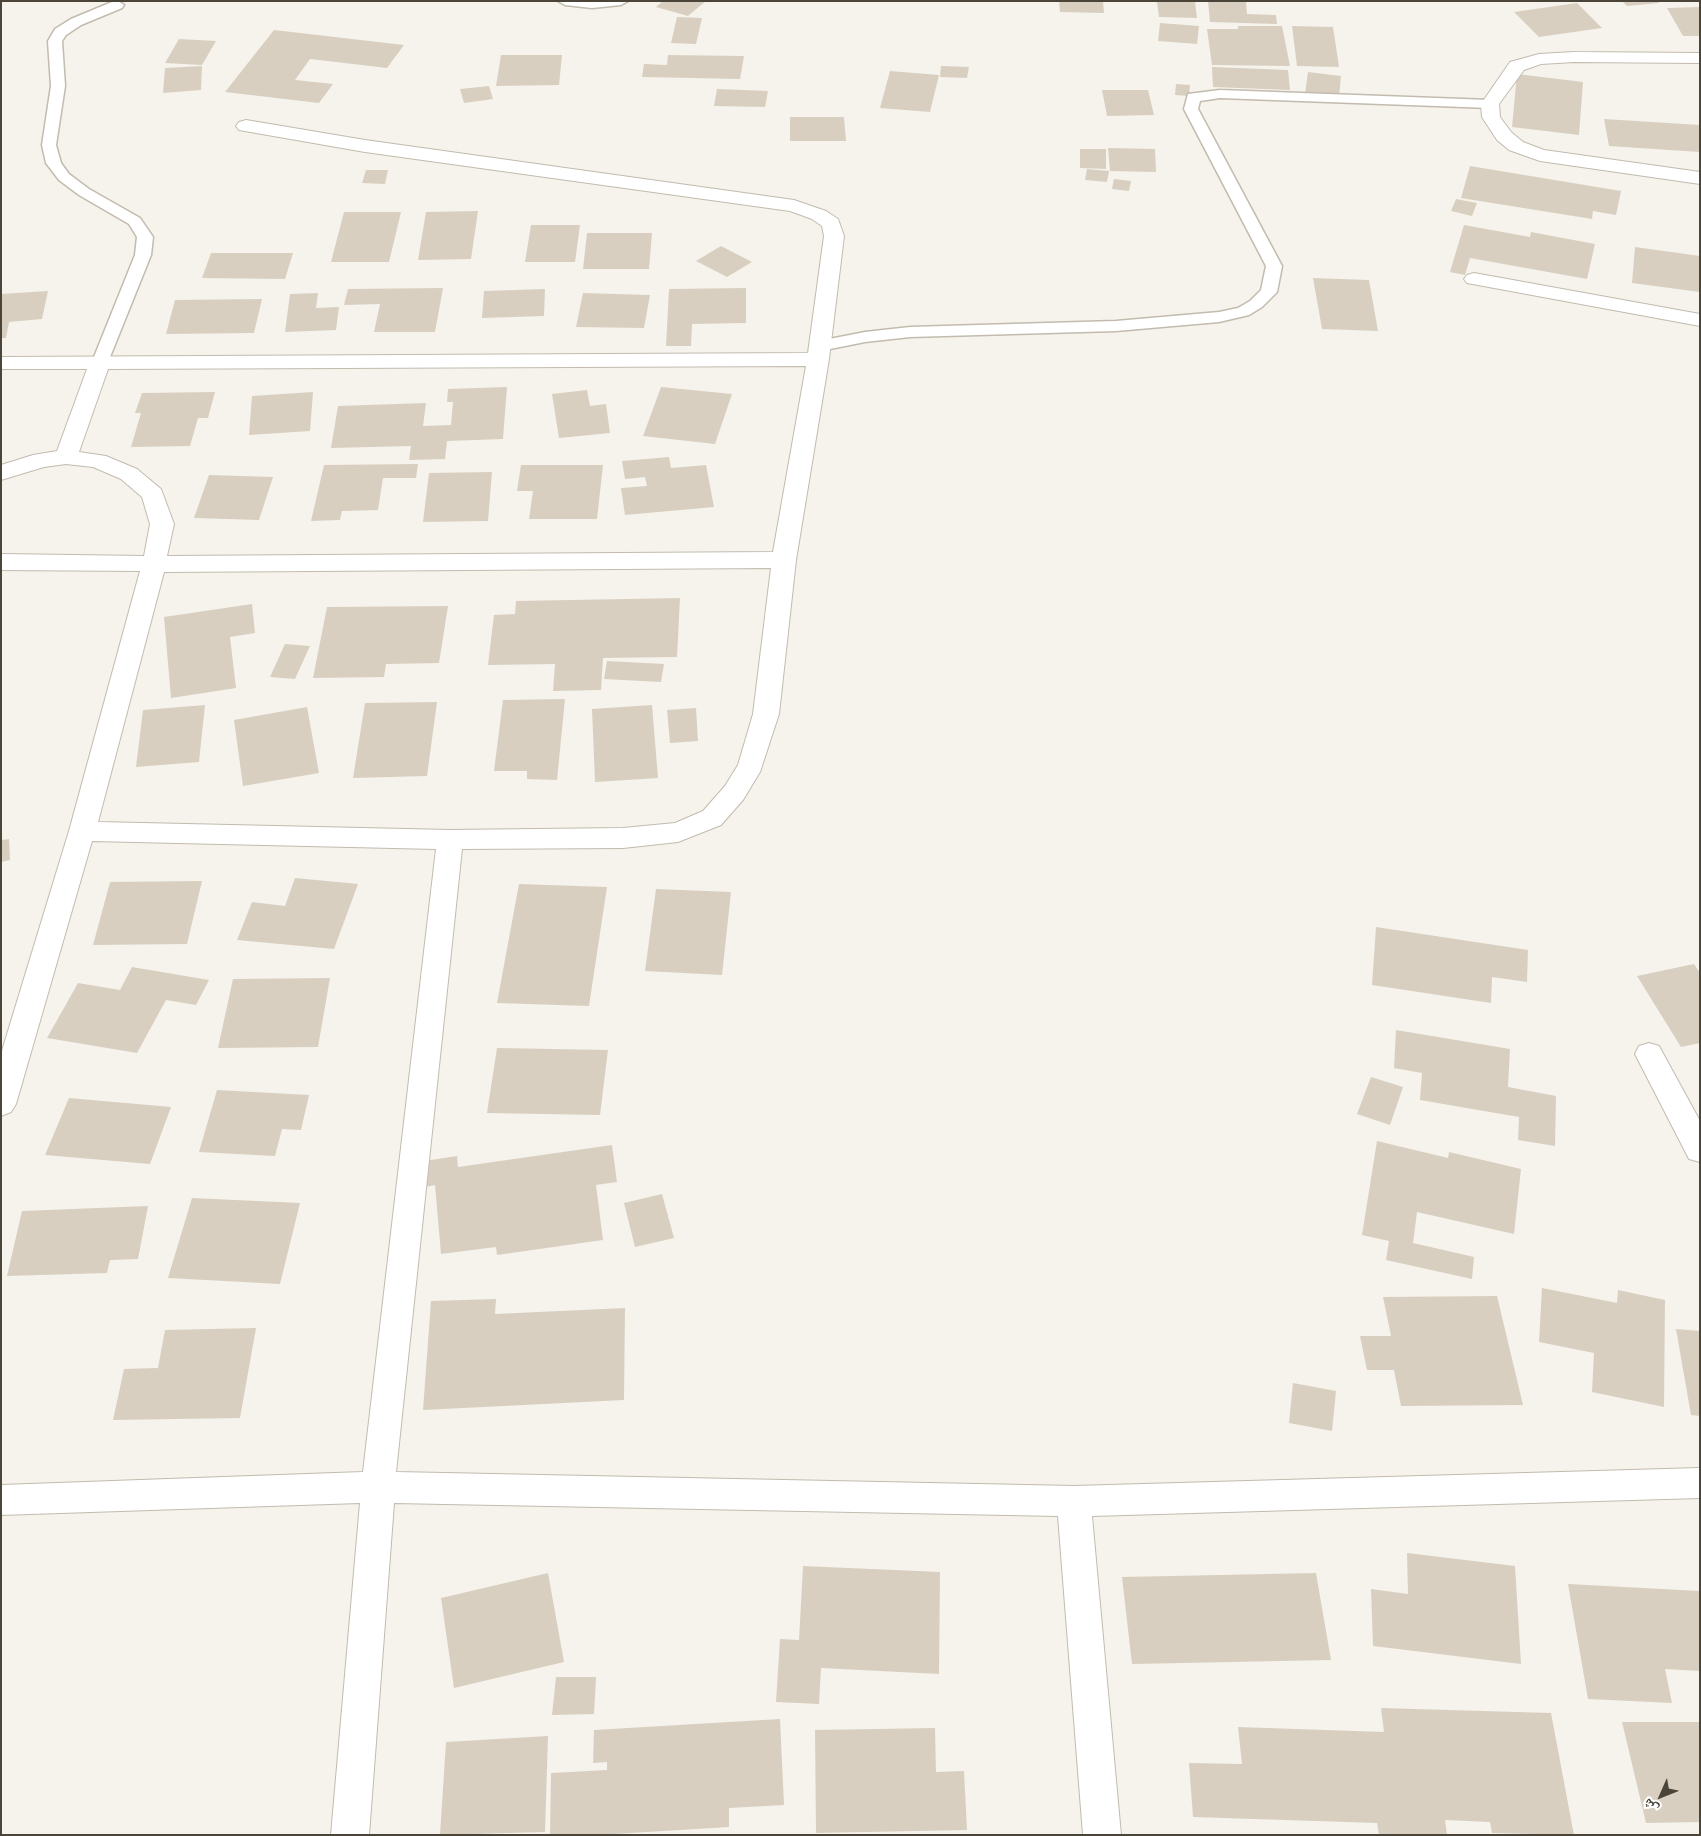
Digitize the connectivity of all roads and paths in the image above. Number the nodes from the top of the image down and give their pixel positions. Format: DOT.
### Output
graph roads {
  1 [pos="565,1"];
  2 [pos="621,1"];
  3 [pos="117,6"];
  4 [pos="1700,58"];
  5 [pos="1490,104"];
  6 [pos="246,126"];
  7 [pos="1700,178"];
  8 [pos="1474,279"];
  9 [pos="1700,320"];
  10 [pos="819,353"];
  11 [pos="100,362"];
  12 [pos="1,363"];
  13 [pos="66,457"];
  14 [pos="1,473"];
  15 [pos="784,560"];
  16 [pos="1,562"];
  17 [pos="154,564"];
  18 [pos="82,831"];
  19 [pos="450,840"];
  20 [pos="1650,1054"];
  21 [pos="1,1104"];
  22 [pos="1700,1150"];
  23 [pos="1700,1483"];
  24 [pos="378,1487"];
  25 [pos="1,1500"];
  26 [pos="1074,1500"];
  27 [pos="350,1835"];
  28 [pos="1102,1835"];
  1 -- 2 [label="lane"];
  3 -- 11 [label="lane"];
  4 -- 5 [label="street"];
  5 -- 7 [label="street"];
  5 -- 10 [label="lane"];
  6 -- 10 [label="street"];
  8 -- 9 [label="street"];
  10 -- 11 [label="street"];
  10 -- 15 [label="street"];
  11 -- 12 [label="street"];
  11 -- 13 [label="street"];
  13 -- 14 [label="street"];
  13 -- 17 [label="street"];
  15 -- 17 [label="street"];
  15 -- 19 [label="street"];
  16 -- 17 [label="street"];
  17 -- 18 [label="street"];
  18 -- 19 [label="street"];
  18 -- 21 [label="street"];
  19 -- 24 [label="street"];
  20 -- 22 [label="street"];
  23 -- 26 [label="street"];
  24 -- 25 [label="street"];
  24 -- 26 [label="street"];
  24 -- 27 [label="street"];
  26 -- 28 [label="street"];
}
